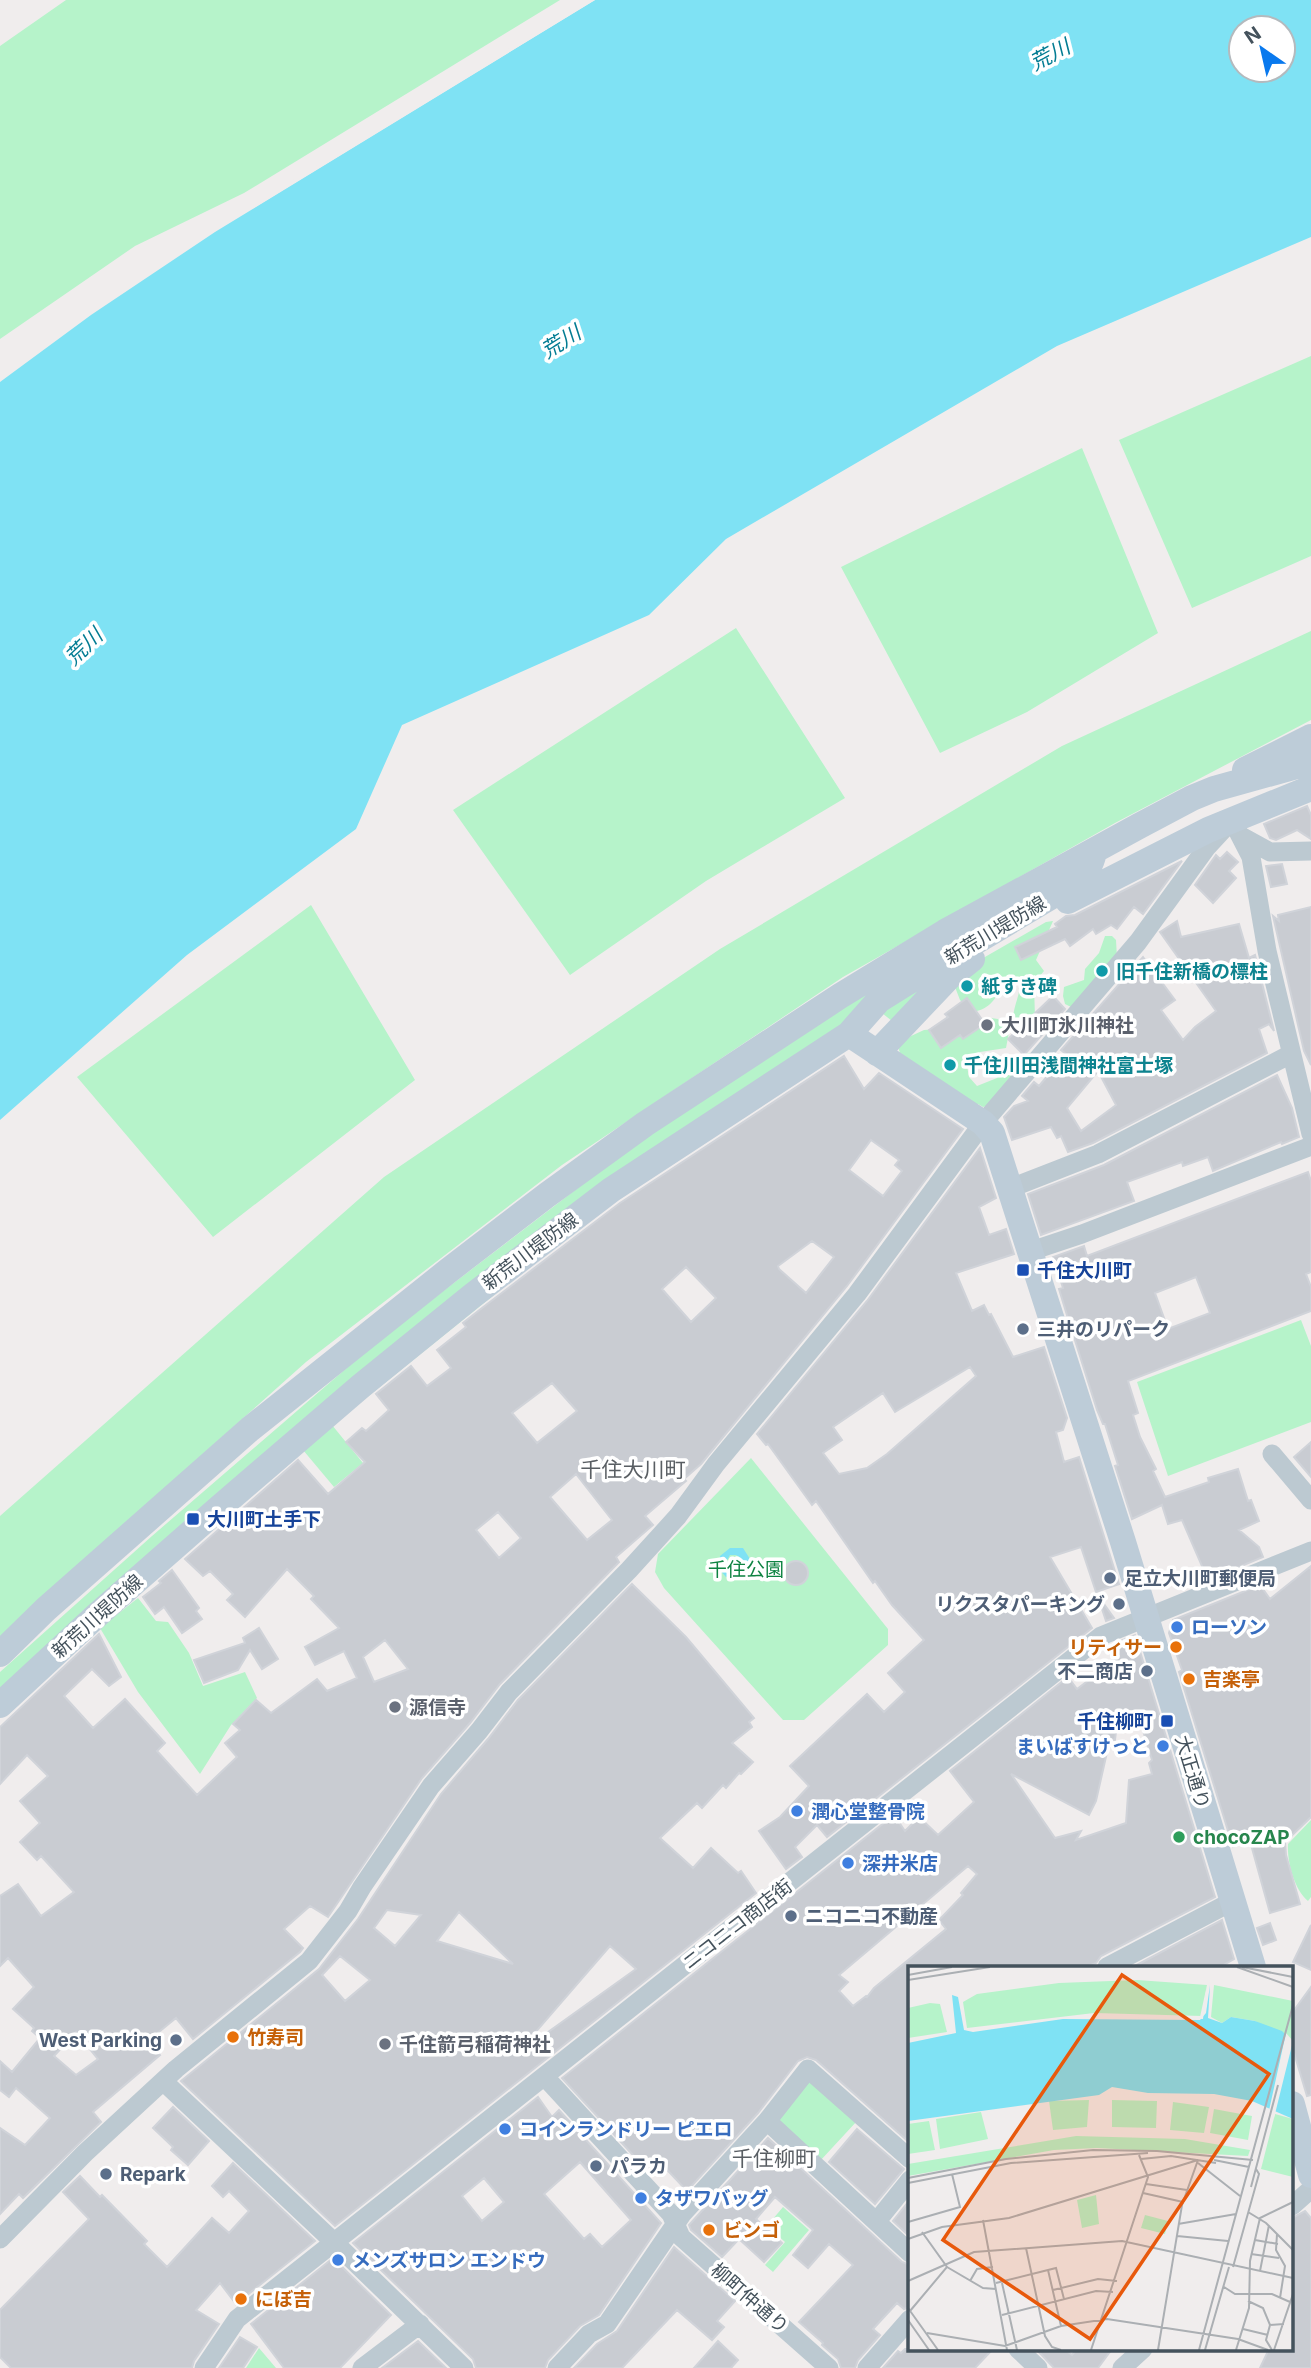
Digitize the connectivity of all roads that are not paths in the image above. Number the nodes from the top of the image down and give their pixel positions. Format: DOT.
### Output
graph roads {
  1 [pos="1311,737"];
  2 [pos="1311,762"];
  3 [pos="1311,788"];
  4 [pos="1214,789"];
  5 [pos="1237,828"];
  6 [pos="1311,850"];
  7 [pos="1094,851"];
  8 [pos="880,1000"];
  9 [pos="903,1024"];
  10 [pos="849,1034"];
  11 [pos="877,1053"];
  12 [pos="1291,1054"];
  13 [pos="983,1123"];
  14 [pos="1311,1135"];
  15 [pos="1311,1146"];
  16 [pos="1011,1188"];
  17 [pos="1031,1251"];
  18 [pos="1272,1454"];
  19 [pos="1311,1500"];
  20 [pos="1311,1551"];
  21 [pos="1146,1617"];
  22 [pos="0,1654"];
  23 [pos="0,1705"];
  24 [pos="1233,1901"];
  25 [pos="1109,1966"];
  26 [pos="1253,1966"];
  27 [pos="544,2077"];
  28 [pos="163,2081"];
  29 [pos="1294,2111"];
  30 [pos="767,2121"];
  31 [pos="908,2157"];
  32 [pos="1311,2175"];
  33 [pos="908,2182"];
  34 [pos="1311,2189"];
  35 [pos="1294,2204"];
  36 [pos="877,2221"];
  37 [pos="675,2225"];
  38 [pos="0,2239"];
  39 [pos="335,2243"];
  40 [pos="908,2251"];
  41 [pos="908,2321"];
  42 [pos="420,2324"];
  43 [pos="1018,2350"];
  44 [pos="1142,2350"];
  45 [pos="204,2368"];
  46 [pos="362,2368"];
  47 [pos="464,2368"];
  48 [pos="557,2368"];
  49 [pos="829,2368"];
  50 [pos="867,2368"];
  51 [pos="1038,2368"];
  52 [pos="1122,2368"];
  1 -- 4 [label="main road, 新荒川堤防線"];
  2 -- 4 [label="main road, 新荒川堤防線"];
  3 -- 5 [label="main road"];
  4 -- 7 [label="main road, 新荒川堤防線"];
  5 -- 6 [label="street"];
  5 -- 9 [label="main road"];
  5 -- 12 [label="street"];
  5 -- 13 [label="street"];
  7 -- 8 [label="main road, 新荒川堤防線"];
  7 -- 22 [label="main road, 新荒川堤防線"];
  8 -- 9 [label="main road"];
  8 -- 10 [label="main road, 新荒川堤防線"];
  9 -- 11 [label="main road"];
  10 -- 11 [label="main road"];
  10 -- 23 [label="main road, 新荒川堤防線"];
  11 -- 13 [label="main road"];
  12 -- 14 [label="street"];
  12 -- 16 [label="street"];
  13 -- 16 [label="main road, 大正通り"];
  13 -- 28 [label="street"];
  15 -- 17 [label="street"];
  16 -- 17 [label="main road, 大正通り"];
  17 -- 21 [label="main road, 大正通り"];
  18 -- 19 [label="street"];
  20 -- 21 [label="street, ニコニコ商店街"];
  21 -- 24 [label="main road, 大正通り"];
  21 -- 27 [label="street, ニコニコ商店街"];
  24 -- 25 [label="street"];
  24 -- 26 [label="main road, 大正通り"];
  27 -- 37 [label="street, 柳町仲通り"];
  27 -- 39 [label="street, ニコニコ商店街"];
  28 -- 38 [label="street"];
  28 -- 39 [label="street"];
  29 -- 32 [label="main road"];
  30 -- 31 [label="street"];
  30 -- 36 [label="street"];
  30 -- 37 [label="street"];
  33 -- 36 [label="street"];
  34 -- 35 [label="street"];
  36 -- 40 [label="street"];
  37 -- 48 [label="street"];
  37 -- 49 [label="street, 柳町仲通り"];
  39 -- 42 [label="street"];
  39 -- 45 [label="street, ニコニコ商店街"];
  41 -- 50 [label="street"];
  42 -- 46 [label="street"];
  42 -- 47 [label="street"];
  43 -- 51 [label="street"];
  44 -- 52 [label="street"];
}
